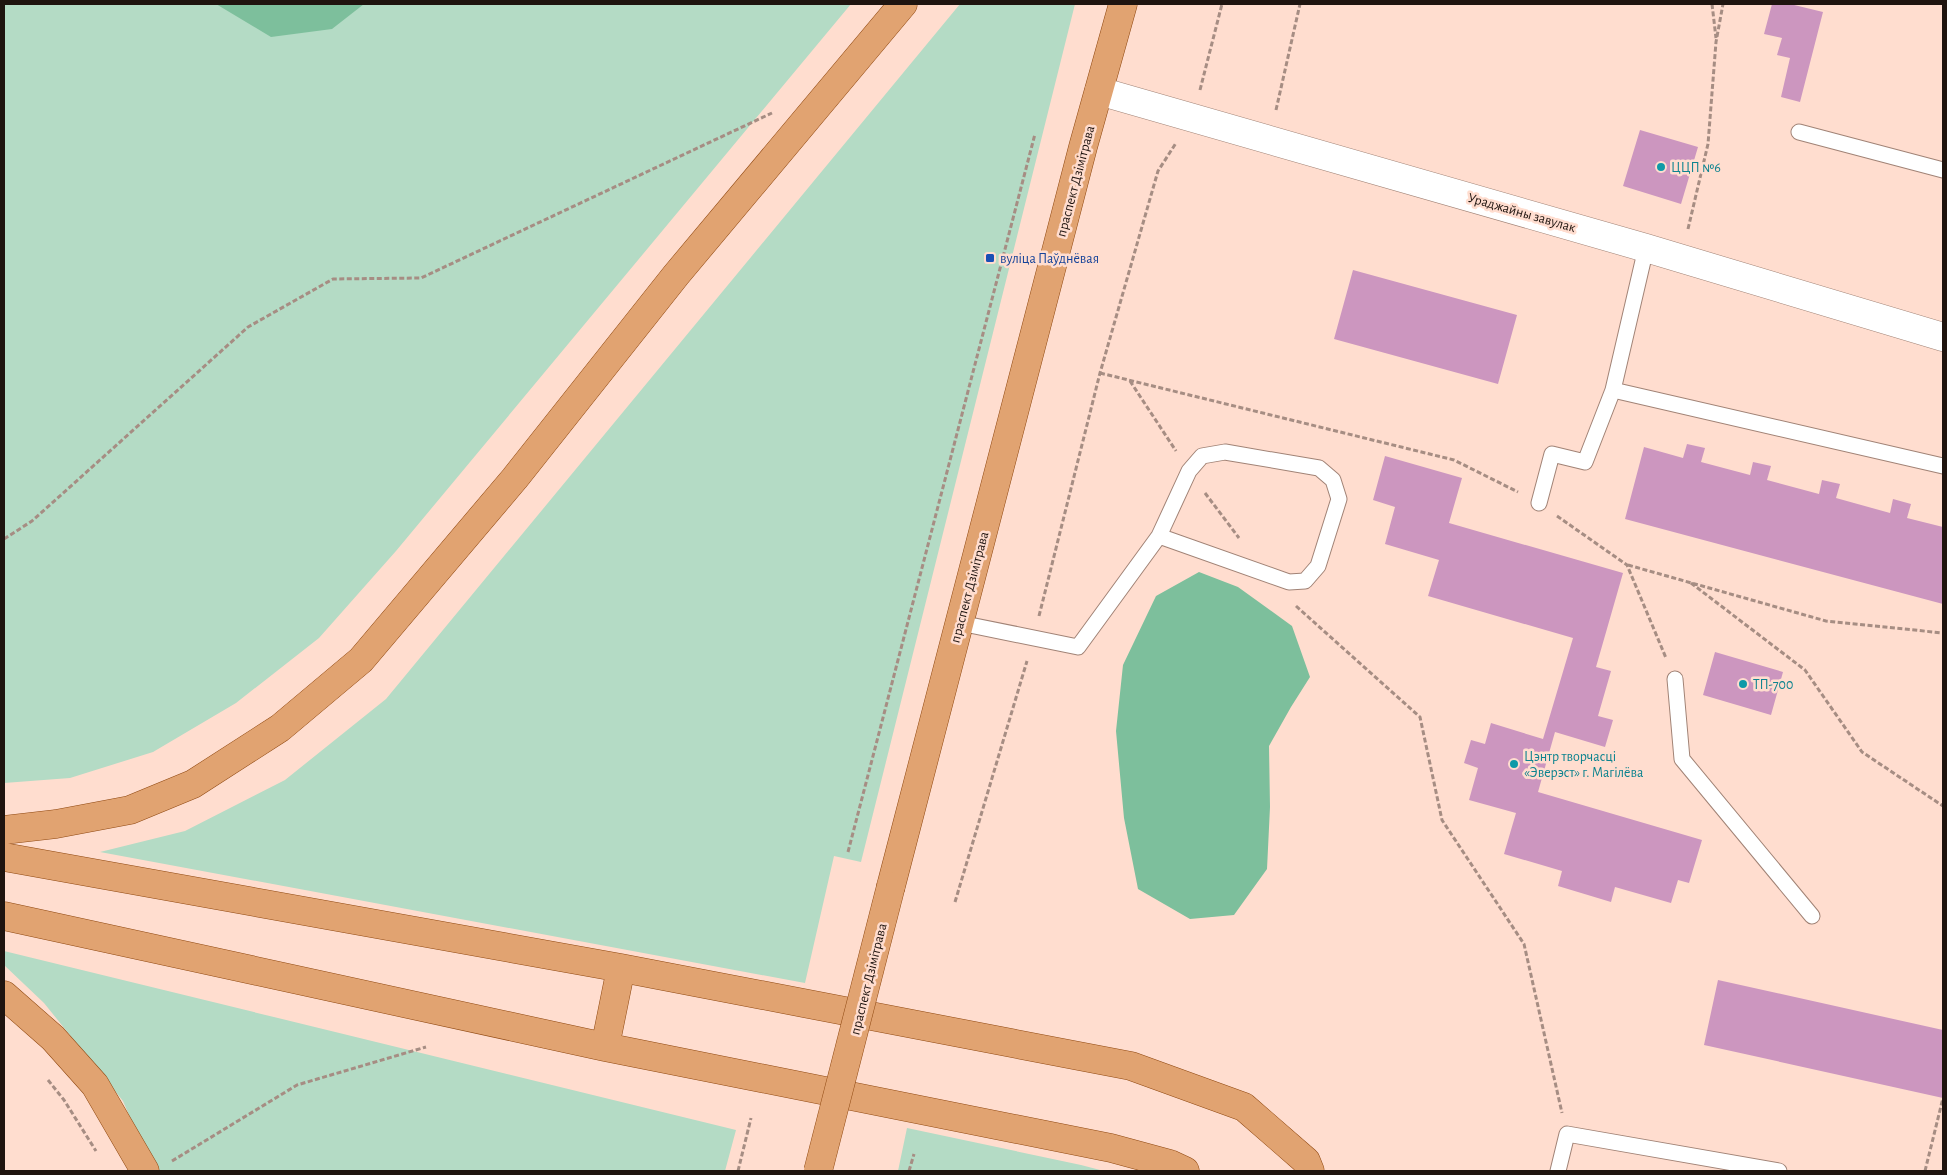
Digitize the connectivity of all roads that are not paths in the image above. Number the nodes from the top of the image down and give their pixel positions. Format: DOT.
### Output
graph roads {
  1 [pos="903,4"];
  2 [pos="1123,4"];
  3 [pos="1099,91"];
  4 [pos="1799,132"];
  5 [pos="1943,170"];
  6 [pos="1646,248"];
  7 [pos="1943,337"];
  8 [pos="1613,390"];
  9 [pos="1943,466"];
  10 [pos="1539,503"];
  11 [pos="1159,536"];
  12 [pos="960,623"];
  13 [pos="1675,680"];
  14 [pos="4,830"];
  15 [pos="4,857"];
  16 [pos="4,916"];
  17 [pos="1812,916"];
  18 [pos="622,968"];
  19 [pos="4,995"];
  20 [pos="605,1047"];
  21 [pos="1717,1166"];
  22 [pos="145,1171"];
  23 [pos="818,1171"];
  24 [pos="1185,1171"];
  25 [pos="1310,1171"];
  26 [pos="1558,1171"];
  27 [pos="1779,1171"];
  1 -- 14 [label="main road"];
  2 -- 3 [label="main road, праспект Дзімітрава"];
  3 -- 6 [label="street, Ураджайны завулак"];
  3 -- 12 [label="main road, праспект Дзімітрава"];
  4 -- 5 [label="lane"];
  6 -- 7 [label="street, Ураджайны завулак"];
  6 -- 8 [label="lane"];
  8 -- 9 [label="lane"];
  8 -- 10 [label="lane"];
  11 -- 11 [label="lane"];
  11 -- 12 [label="lane"];
  12 -- 23 [label="main road, праспект Дзімітрава, bridge"];
  13 -- 17 [label="lane"];
  15 -- 18 [label="main road"];
  16 -- 20 [label="main road"];
  18 -- 20 [label="main road"];
  18 -- 25 [label="main road"];
  19 -- 22 [label="main road"];
  20 -- 24 [label="main road"];
  21 -- 26 [label="lane"];
  21 -- 27 [label="lane"];
}
